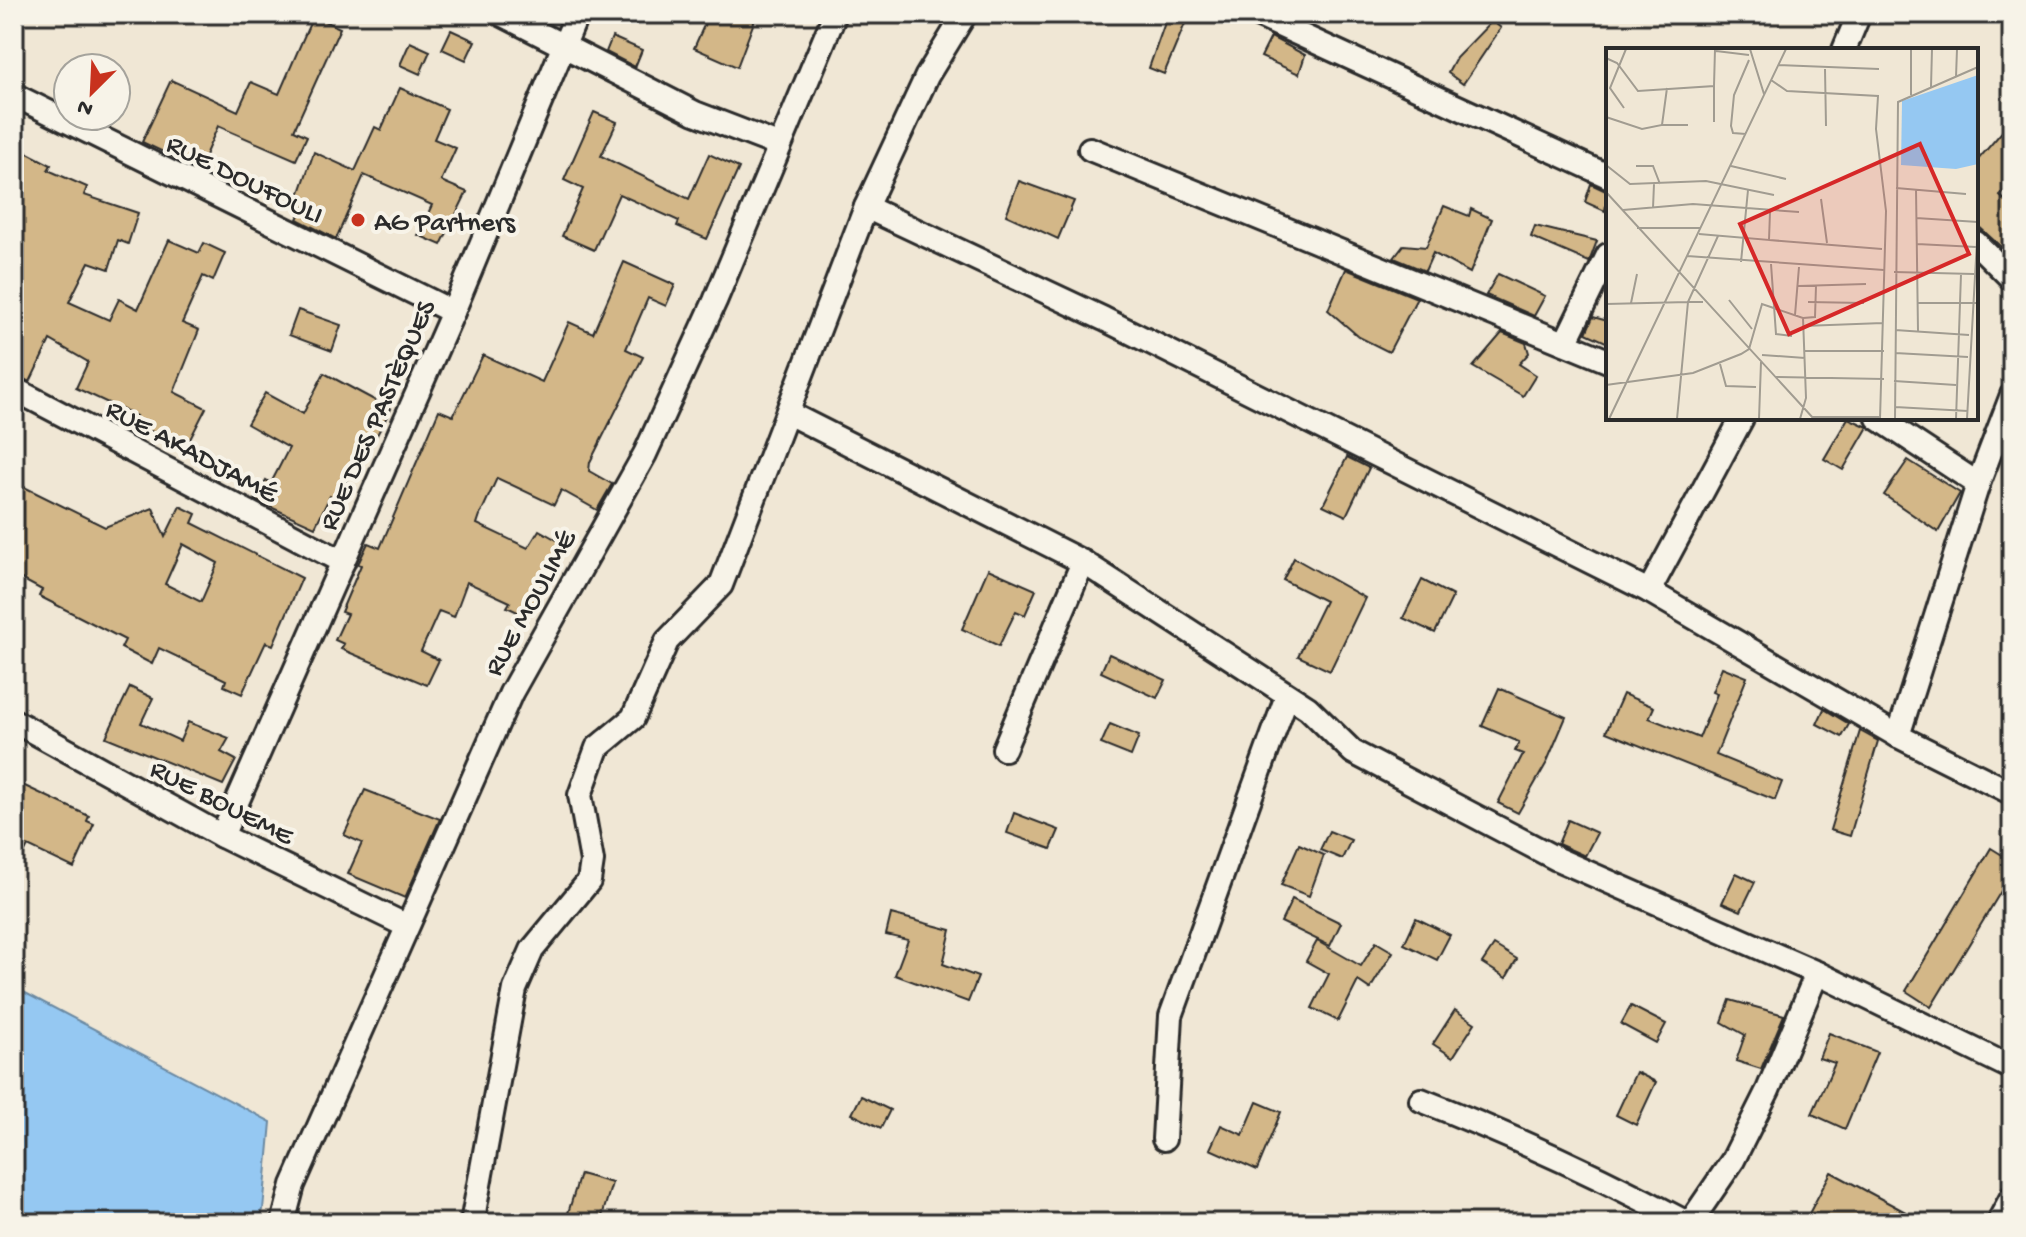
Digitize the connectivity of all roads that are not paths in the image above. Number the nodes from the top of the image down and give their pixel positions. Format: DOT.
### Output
graph roads {
  1 [pos="501,14"];
  2 [pos="577,14"];
  3 [pos="835,14"];
  4 [pos="965,14"];
  5 [pos="1255,14"];
  6 [pos="1851,16"];
  7 [pos="564,45"];
  8 [pos="1844,48"];
  9 [pos="14,95"];
  10 [pos="778,145"];
  11 [pos="1090,149"];
  12 [pos="1606,175"];
  13 [pos="866,207"];
  14 [pos="1978,245"];
  15 [pos="1606,259"];
  16 [pos="2012,279"];
  17 [pos="453,312"];
  18 [pos="1565,343"];
  19 [pos="1606,360"];
  20 [pos="14,389"];
  21 [pos="2012,395"];
  22 [pos="790,414"];
  23 [pos="1741,420"];
  24 [pos="1881,420"];
  25 [pos="1978,484"];
  26 [pos="343,562"];
  27 [pos="1083,562"];
  28 [pos="1649,591"];
  29 [pos="1287,696"];
  30 [pos="14,721"];
  31 [pos="1898,736"];
  32 [pos="1004,749"];
  33 [pos="2012,793"];
  34 [pos="222,836"];
  35 [pos="407,926"];
  36 [pos="1817,973"];
  37 [pos="2012,1068"];
  38 [pos="1421,1100"];
  39 [pos="1164,1139"];
  40 [pos="2012,1197"];
  41 [pos="283,1223"];
  42 [pos="472,1223"];
  43 [pos="1689,1223"];
  44 [pos="1998,1223"];
  1 -- 7 [label="street"];
  2 -- 7 [label="street, RUE DES PASTÈQUES"];
  3 -- 10 [label="street, RUE MOULIMÉ"];
  4 -- 13 [label="street"];
  5 -- 12 [label="street"];
  6 -- 8 [label="street"];
  7 -- 10 [label="street"];
  7 -- 17 [label="street, RUE DES PASTÈQUES"];
  9 -- 17 [label="street, RUE DOUFOULI"];
  10 -- 35 [label="street, RUE MOULIMÉ"];
  11 -- 18 [label="street"];
  13 -- 22 [label="street"];
  13 -- 28 [label="street"];
  14 -- 16 [label="street"];
  15 -- 18 [label="street"];
  17 -- 26 [label="street, RUE DES PASTÈQUES"];
  18 -- 19 [label="street"];
  20 -- 26 [label="street, RUE AKADJAMÉ"];
  21 -- 25 [label="street"];
  22 -- 27 [label="street"];
  22 -- 42 [label="street"];
  23 -- 28 [label="street"];
  24 -- 25 [label="street"];
  25 -- 31 [label="street"];
  26 -- 34 [label="street, RUE DES PASTÈQUES"];
  27 -- 29 [label="street"];
  27 -- 32 [label="street"];
  28 -- 31 [label="street"];
  29 -- 36 [label="street"];
  29 -- 39 [label="street"];
  30 -- 34 [label="street, RUE BOUEME"];
  31 -- 33 [label="street"];
  34 -- 35 [label="street, RUE BOUEME"];
  35 -- 41 [label="street, RUE MOULIMÉ"];
  36 -- 37 [label="street"];
  36 -- 43 [label="street"];
  38 -- 43 [label="street"];
  40 -- 44 [label="street"];
}
